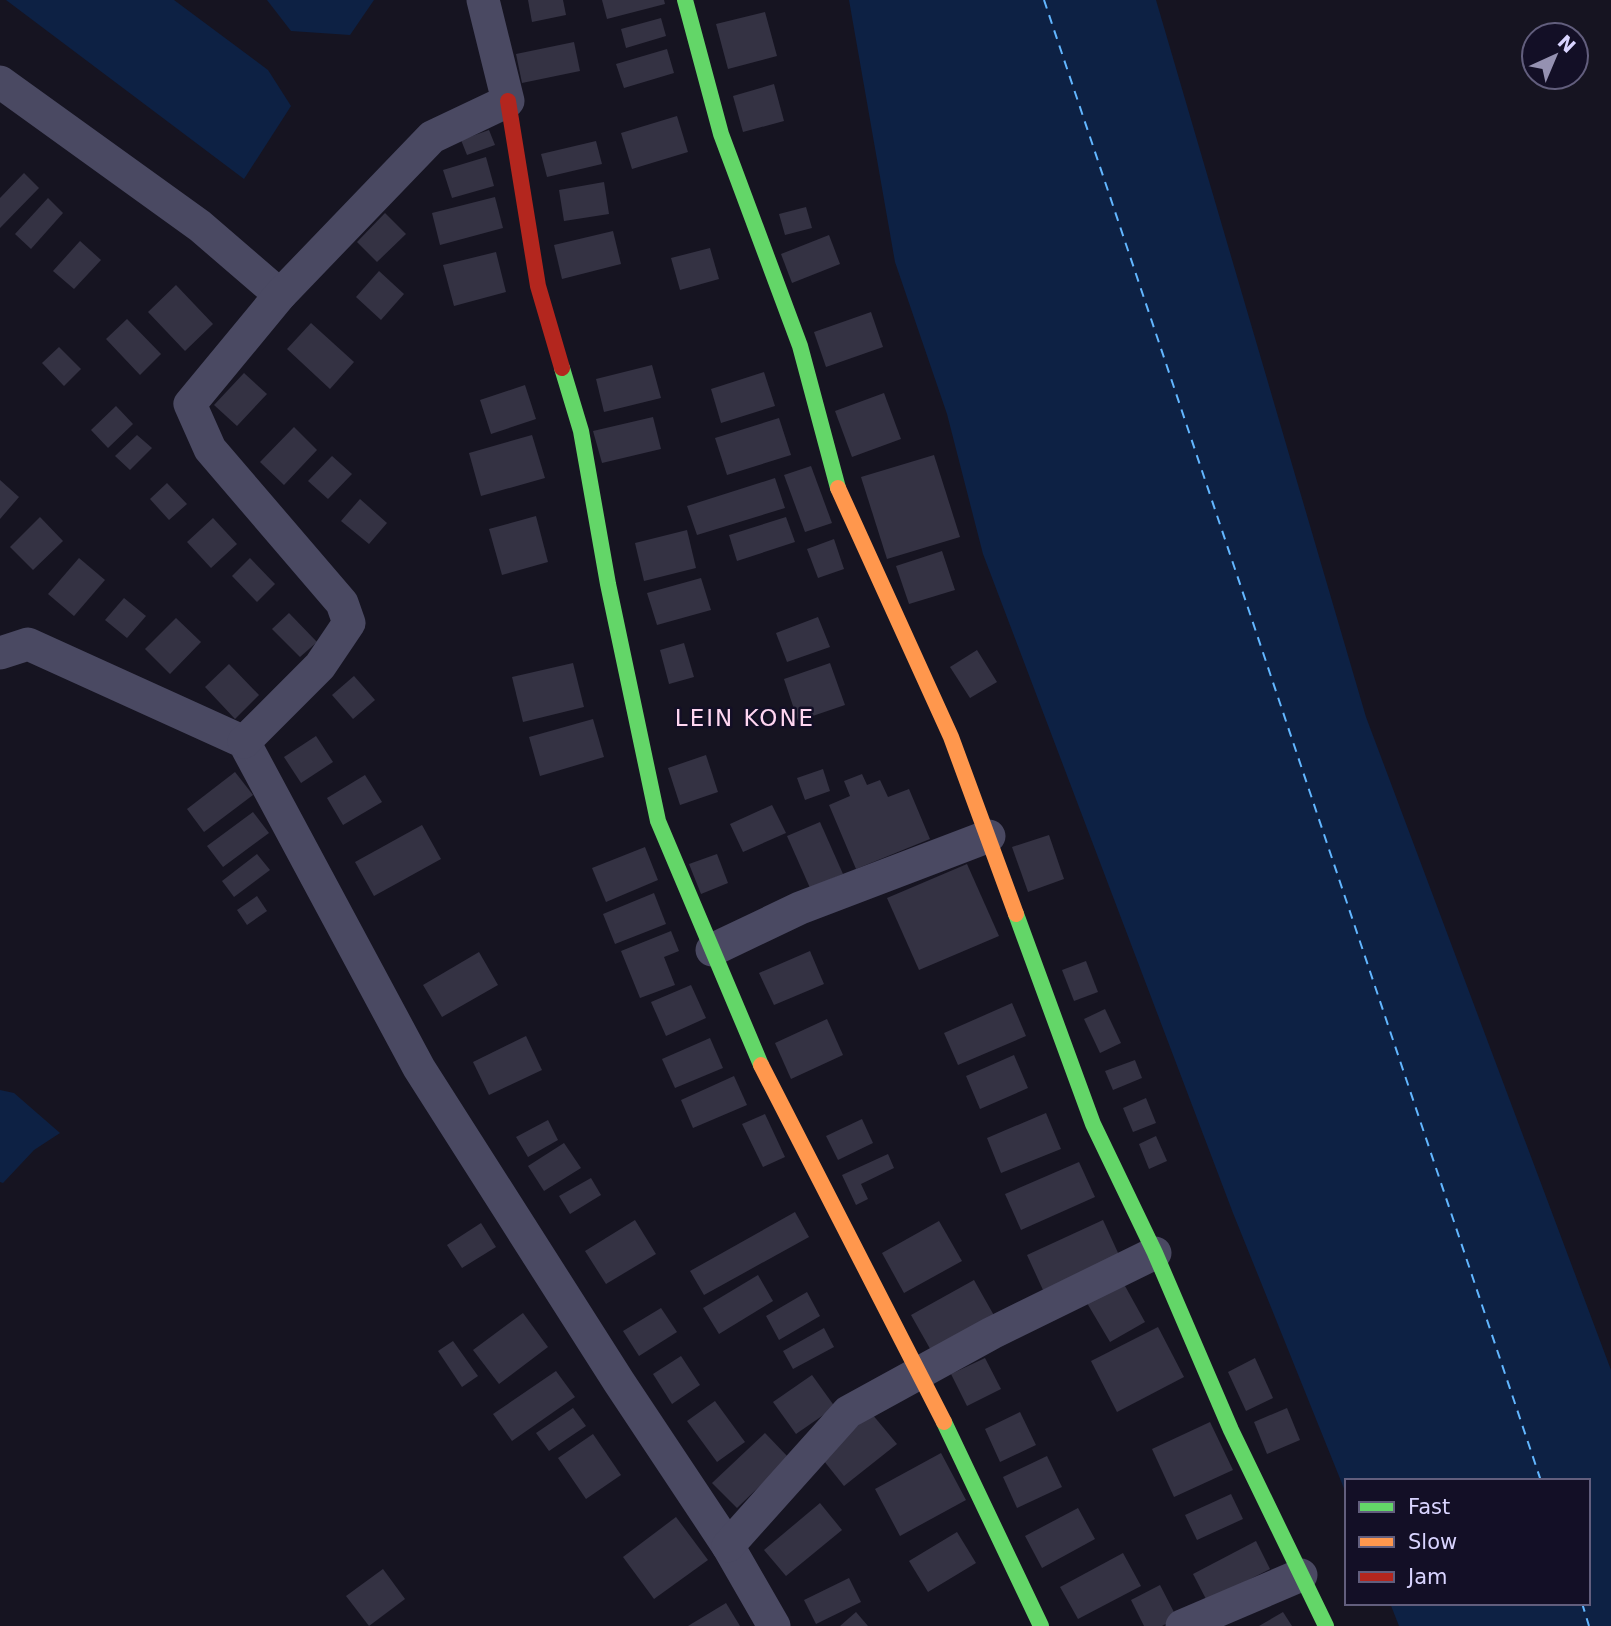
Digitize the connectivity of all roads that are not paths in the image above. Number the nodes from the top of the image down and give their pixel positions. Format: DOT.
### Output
graph roads {
  1 [pos="483,0"];
  2 [pos="685,0"];
  3 [pos="0,82"];
  4 [pos="508,101"];
  5 [pos="280,295"];
  6 [pos="0,653"];
  7 [pos="244,742"];
  8 [pos="989,836"];
  9 [pos="712,950"];
  10 [pos="1156,1252"];
  11 [pos="918,1373"];
  12 [pos="728,1546"];
  13 [pos="1301,1575"];
  14 [pos="774,1626"];
  15 [pos="1041,1626"];
  16 [pos="1182,1626"];
  17 [pos="1326,1626"];
  1 -- 4 [label="street"];
  2 -- 8 [label="street"];
  3 -- 5 [label="street"];
  4 -- 5 [label="street"];
  4 -- 9 [label="street"];
  5 -- 7 [label="street"];
  6 -- 7 [label="street"];
  7 -- 12 [label="street"];
  8 -- 9 [label="street"];
  8 -- 10 [label="street"];
  9 -- 11 [label="street"];
  10 -- 11 [label="street"];
  10 -- 13 [label="street"];
  11 -- 12 [label="street"];
  11 -- 15 [label="street"];
  12 -- 14 [label="street"];
  13 -- 16 [label="street"];
  13 -- 17 [label="street"];
}
